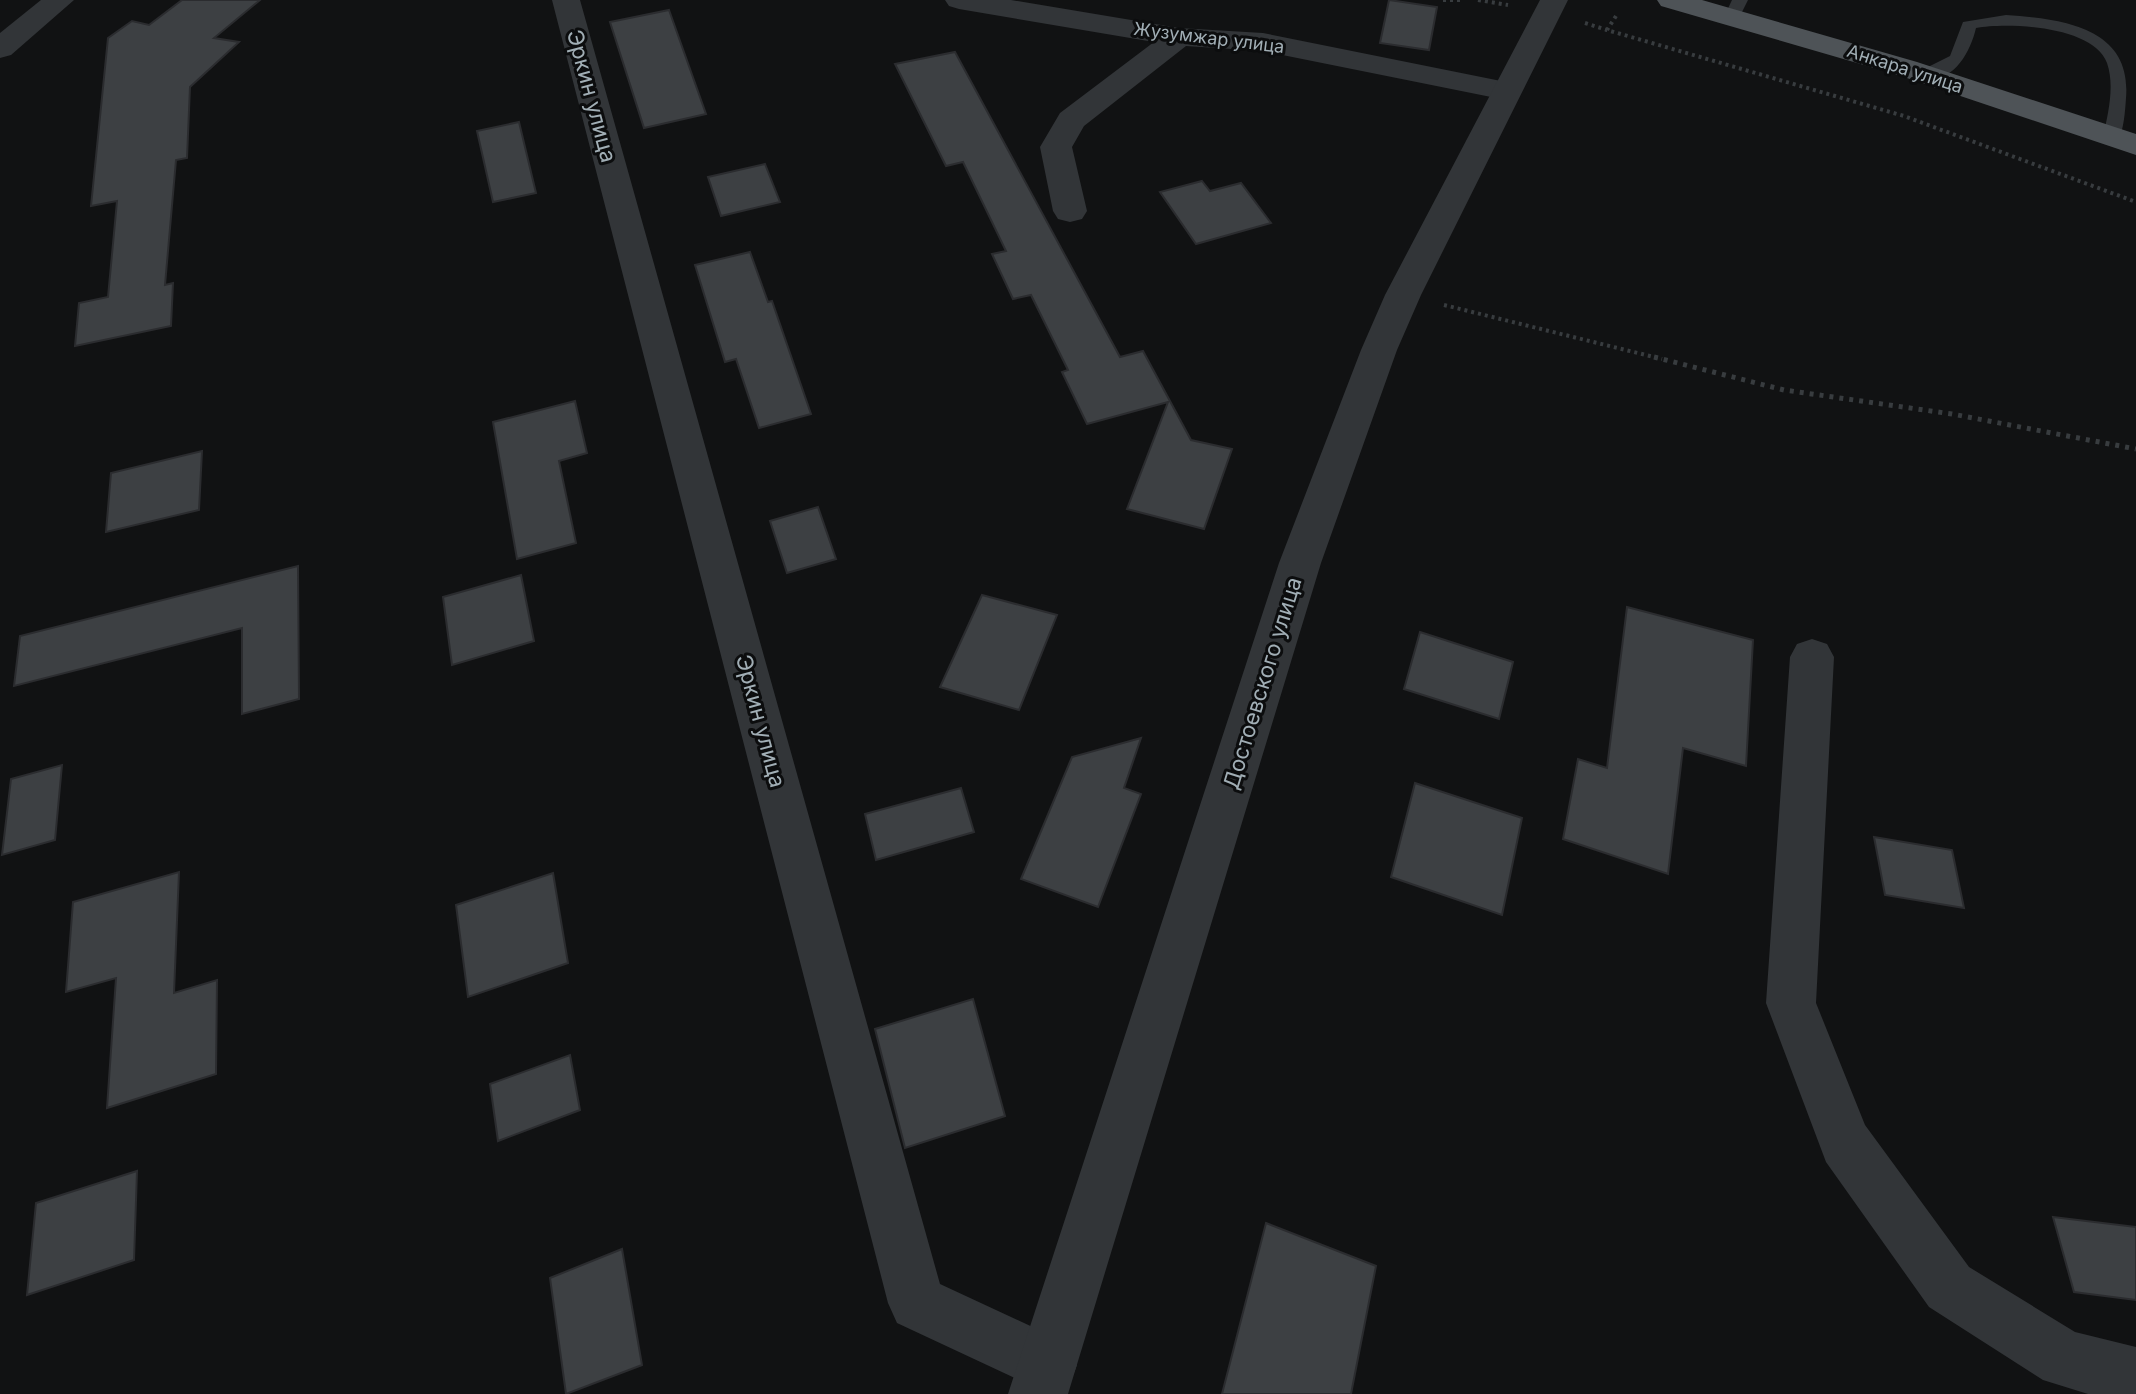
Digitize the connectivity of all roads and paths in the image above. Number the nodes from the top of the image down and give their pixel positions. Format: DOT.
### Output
graph roads {
  1 [pos="60,0"];
  2 [pos="566,0"];
  3 [pos="959,0"];
  4 [pos="1443,0"];
  5 [pos="1463,0"];
  6 [pos="1478,0"];
  7 [pos="1671,0"];
  8 [pos="1534,3"];
  9 [pos="1736,8"];
  10 [pos="1616,16"];
  11 [pos="30,21"];
  12 [pos="0,27"];
  13 [pos="1179,37"];
  14 [pos="0,49"];
  15 [pos="1926,75"];
  16 [pos="1506,91"];
  17 [pos="2124,141"];
  18 [pos="2136,202"];
  19 [pos="1070,211"];
  20 [pos="1403,295"];
  21 [pos="2136,449"];
  22 [pos="1812,657"];
  23 [pos="2136,1376"];
  24 [pos="1043,1380"];
  1 -- 11 [label="street"];
  2 -- 24 [label="street, Эркин улица"];
  3 -- 13 [label="street, Жузумжар улица"];
  4 -- 5 [label="path"];
  6 -- 8 [label="path"];
  7 -- 9 [label="main road, Анкара улица"];
  8 -- 16 [label="street, Достоевского улица"];
  9 -- 15 [label="main road, Анкара улица"];
  10 -- 18 [label="path"];
  11 -- 12 [label="street"];
  11 -- 14 [label="street"];
  13 -- 16 [label="street, Жузумжар улица"];
  13 -- 19 [label="street"];
  15 -- 17 [label="main road, Анкара улица"];
  15 -- 17 [label="lane"];
  16 -- 20 [label="street, Достоевского улица"];
  20 -- 21 [label="path"];
  20 -- 24 [label="street, Достоевского улица"];
  22 -- 23 [label="street"];
}
